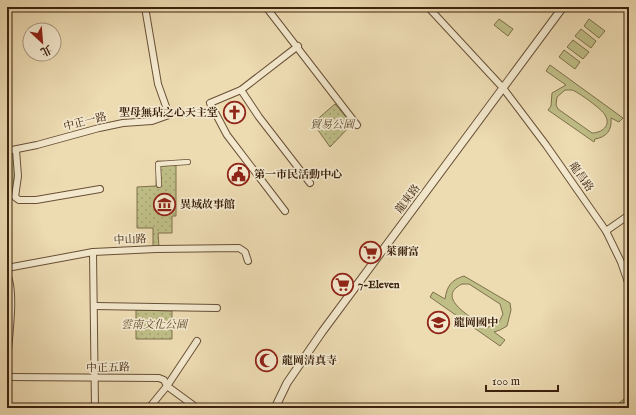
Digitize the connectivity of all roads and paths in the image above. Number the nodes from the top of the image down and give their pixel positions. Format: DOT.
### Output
graph roads {
  1 [pos="145,7"];
  2 [pos="266,7"];
  3 [pos="428,7"];
  4 [pos="563,7"];
  5 [pos="298,46"];
  6 [pos="503,88"];
  7 [pos="241,90"];
  8 [pos="357,125"];
  9 [pos="16,150"];
  10 [pos="7,151"];
  11 [pos="188,162"];
  12 [pos="310,183"];
  13 [pos="159,185"];
  14 [pos="100,189"];
  15 [pos="285,211"];
  16 [pos="629,215"];
  17 [pos="606,231"];
  18 [pos="93,252"];
  19 [pos="248,261"];
  20 [pos="7,268"];
  21 [pos="7,275"];
  22 [pos="629,285"];
  23 [pos="95,306"];
  24 [pos="217,308"];
  25 [pos="196,341"];
  26 [pos="7,363"];
  27 [pos="7,378"];
  28 [pos="95,379"];
  29 [pos="167,386"];
  30 [pos="95,408"];
  31 [pos="149,408"];
  32 [pos="197,408"];
  33 [pos="275,408"];
  1 -- 9 [label="street, 中正一路"];
  2 -- 5 [label="street"];
  3 -- 6 [label="street, 龍昌路"];
  4 -- 6 [label="street, 龍東路"];
  5 -- 7 [label="street"];
  5 -- 8 [label="street"];
  6 -- 17 [label="street, 龍昌路"];
  6 -- 33 [label="street, 龍東路"];
  7 -- 12 [label="street"];
  7 -- 15 [label="street"];
  9 -- 10 [label="street, 中正一路"];
  9 -- 14 [label="street"];
  11 -- 13 [label="street"];
  16 -- 17 [label="street"];
  17 -- 22 [label="street, 龍昌路"];
  18 -- 19 [label="street, 中山路"];
  18 -- 20 [label="street, 中山路"];
  18 -- 23 [label="street"];
  21 -- 26 [label="street"];
  23 -- 24 [label="street"];
  23 -- 28 [label="street"];
  25 -- 29 [label="street"];
  27 -- 28 [label="street, 中正五路"];
  28 -- 29 [label="street, 中正五路"];
  28 -- 30 [label="street"];
  29 -- 31 [label="street"];
  29 -- 32 [label="street, 中正五路"];
}
